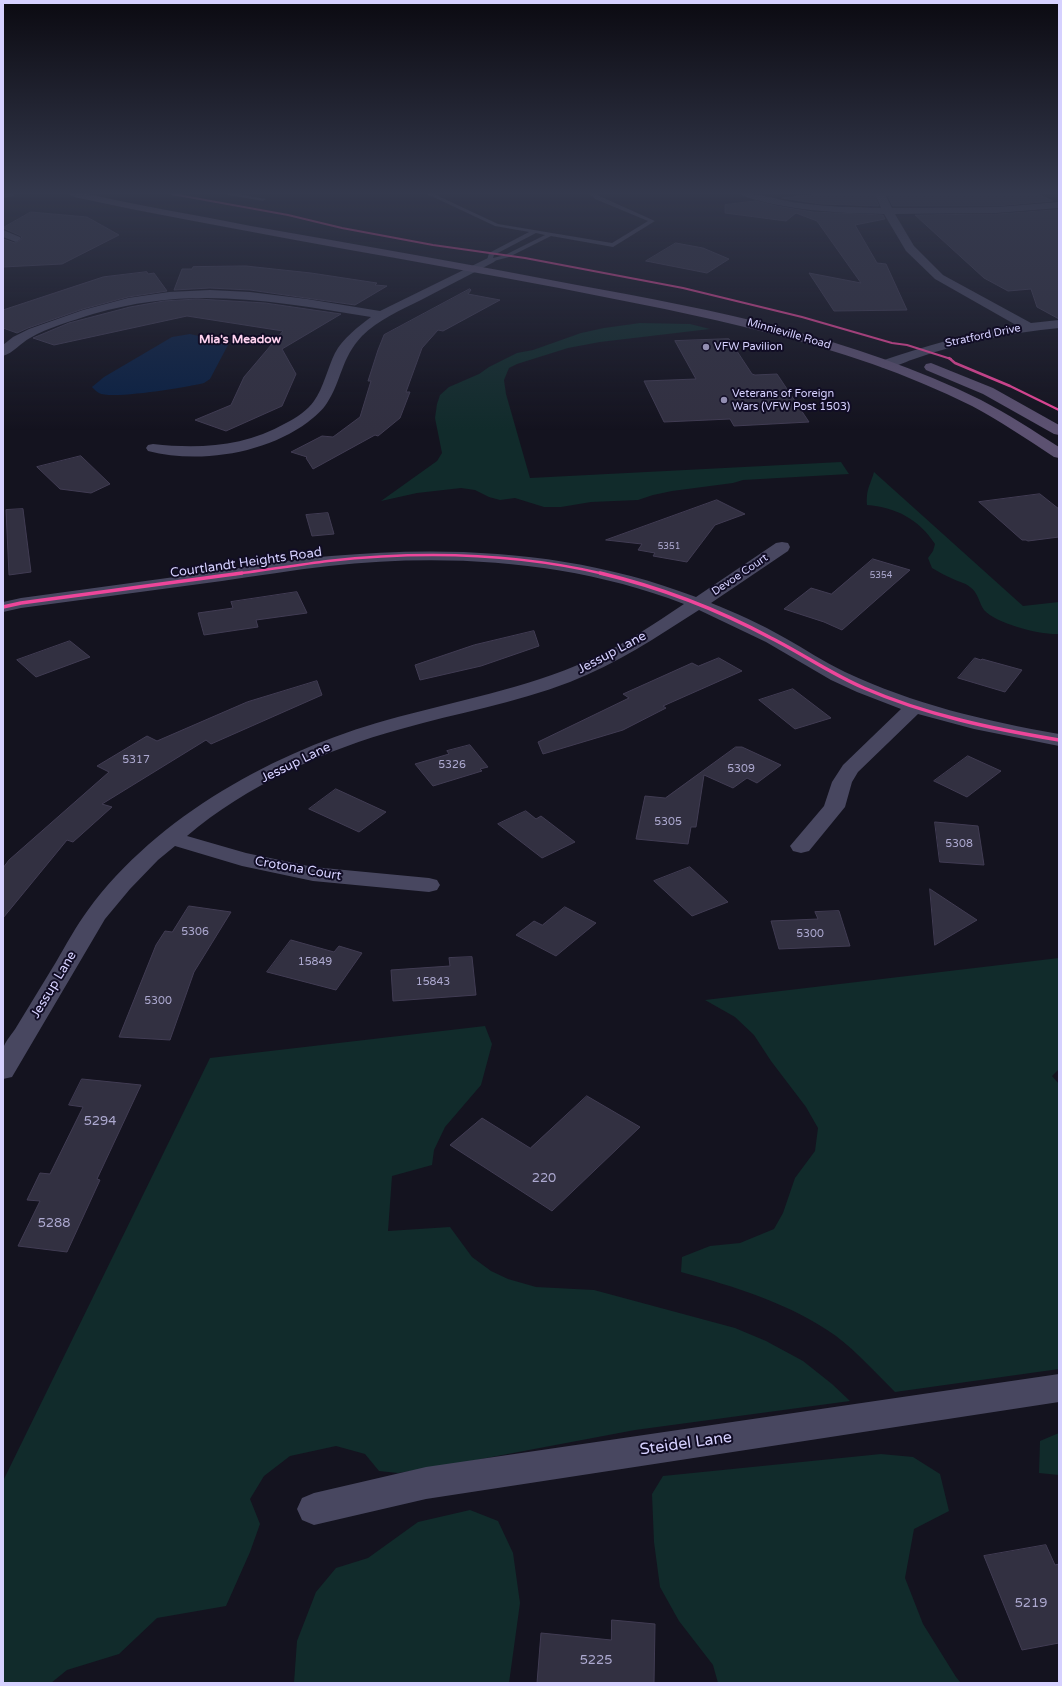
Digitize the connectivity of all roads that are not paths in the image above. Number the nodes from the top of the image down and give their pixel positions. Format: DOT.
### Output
graph roads {
  1 [pos="465,273"];
  2 [pos="499,273"];
  3 [pos="557,273"];
  4 [pos="934,273"];
  5 [pos="382,315"];
  6 [pos="1059,324"];
  7 [pos="1028,327"];
  8 [pos="4,352"];
  9 [pos="905,357"];
  10 [pos="886,364"];
  11 [pos="1059,430"];
  12 [pos="153,448"];
  13 [pos="1059,454"];
  14 [pos="782,547"];
  15 [pos="697,604"];
  16 [pos="3,607"];
  17 [pos="914,706"];
  18 [pos="1059,740"];
  19 [pos="170,838"];
  20 [pos="801,846"];
  21 [pos="429,885"];
  22 [pos="3,1070"];
  23 [pos="1059,1388"];
  24 [pos="314,1509"];
  1 -- 5 [label="street"];
  2 -- 10 [label="main road, Minnieville Road"];
  3 -- 9 [label="main road, Minnieville Road"];
  4 -- 7 [label="street"];
  5 -- 8 [label="street"];
  5 -- 12 [label="street"];
  6 -- 7 [label="street, Stratford Drive"];
  7 -- 9 [label="street, Stratford Drive"];
  9 -- 10 [label="street, Stratford Drive"];
  9 -- 11 [label="main road, Minnieville Road"];
  10 -- 13 [label="main road, Minnieville Road"];
  14 -- 15 [label="street, Devoe Court"];
  15 -- 16 [label="street, Courtlandt Heights Road"];
  15 -- 17 [label="street, Courtlandt Heights Road"];
  15 -- 19 [label="street, Jessup Lane"];
  17 -- 18 [label="street, Courtlandt Heights Road"];
  17 -- 20 [label="street"];
  19 -- 21 [label="street, Crotona Court"];
  19 -- 22 [label="street, Jessup Lane"];
  23 -- 24 [label="street, Steidel Lane"];
}
